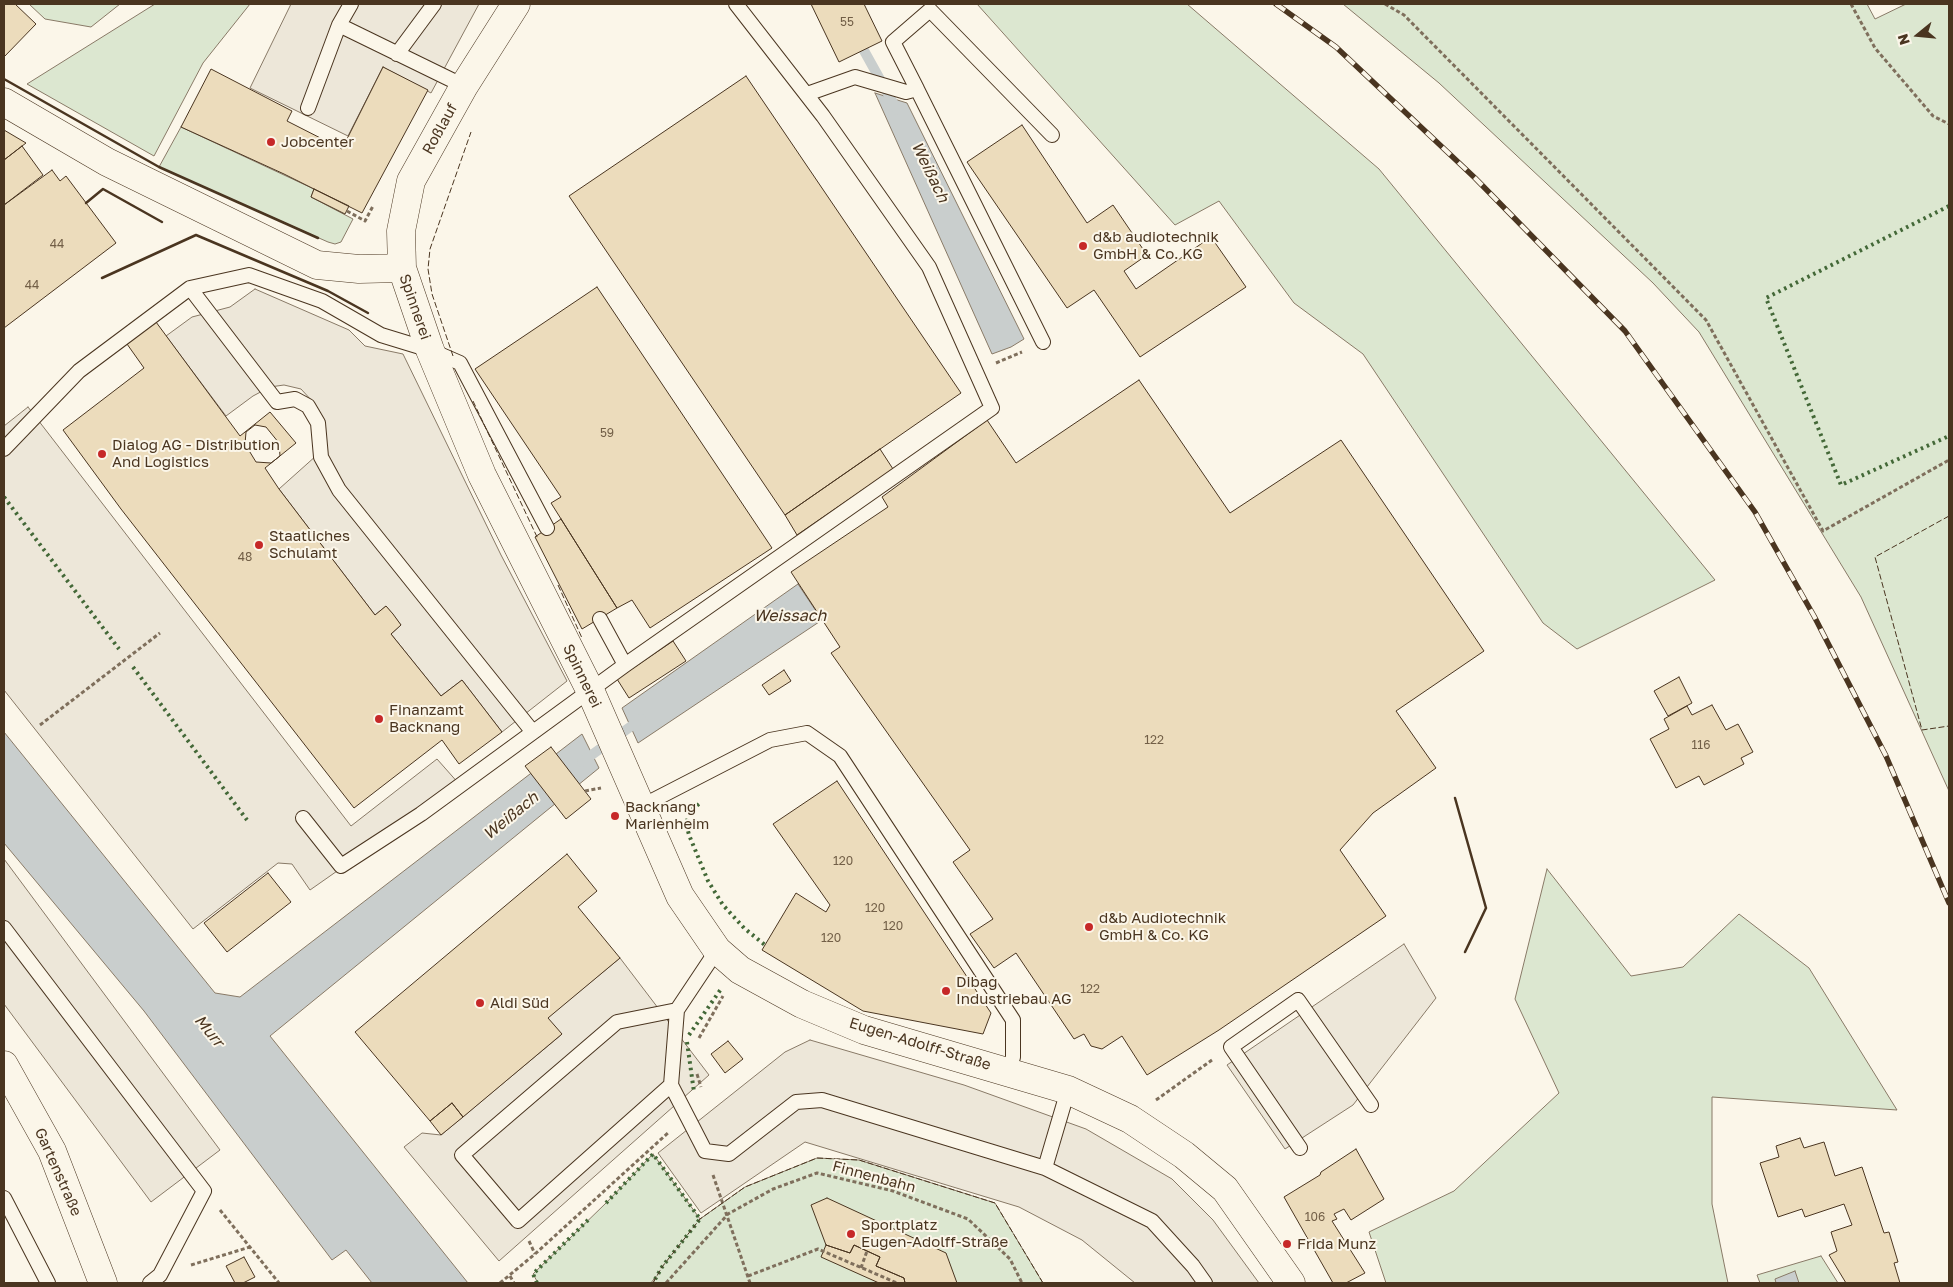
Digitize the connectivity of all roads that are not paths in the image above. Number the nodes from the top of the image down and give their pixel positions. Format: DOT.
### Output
graph roads {
  1 [pos="351,4"];
  2 [pos="434,4"];
  3 [pos="516,4"];
  4 [pos="736,4"];
  5 [pos="339,25"];
  6 [pos="398,54"];
  7 [pos="464,86"];
  8 [pos="911,91"];
  9 [pos="807,94"];
  10 [pos="4,102"];
  11 [pos="308,108"];
  12 [pos="1052,135"];
  13 [pos="402,268"];
  14 [pos="190,288"];
  15 [pos="1042,342"];
  16 [pos="430,350"];
  17 [pos="4,449"];
  18 [pos="548,528"];
  19 [pos="600,618"];
  20 [pos="625,665"];
  21 [pos="590,690"];
  22 [pos="601,716"];
  23 [pos="532,731"];
  24 [pos="642,806"];
  25 [pos="303,818"];
  26 [pos="4,928"];
  27 [pos="717,950"];
  28 [pos="677,1010"];
  29 [pos="4,1065"];
  30 [pos="1009,1071"];
  31 [pos="671,1085"];
  32 [pos="1068,1090"];
  33 [pos="1371,1105"];
  34 [pos="1300,1148"];
  35 [pos="1045,1168"];
  36 [pos="4,1198"];
  37 [pos="155,1279"];
  38 [pos="48,1283"];
  39 [pos="103,1283"];
  40 [pos="1205,1283"];
  41 [pos="1291,1283"];
  1 -- 5 [label="lane"];
  2 -- 6 [label="lane"];
  3 -- 7 [label="street, Roßlauf"];
  4 -- 9 [label="lane"];
  5 -- 6 [label="lane"];
  5 -- 11 [label="lane"];
  6 -- 7 [label="lane"];
  7 -- 13 [label="street, Roßlauf"];
  8 -- 9 [label="lane"];
  8 -- 12 [label="lane"];
  8 -- 15 [label="lane"];
  9 -- 20 [label="lane"];
  10 -- 13 [label="street, Spinnerei"];
  13 -- 16 [label="street, Spinnerei"];
  14 -- 16 [label="lane"];
  14 -- 17 [label="lane"];
  14 -- 23 [label="lane"];
  16 -- 18 [label="lane"];
  16 -- 21 [label="street, Spinnerei"];
  19 -- 20 [label="lane"];
  20 -- 21 [label="lane"];
  21 -- 22 [label="street, Spinnerei"];
  21 -- 23 [label="lane"];
  22 -- 24 [label="street, Eugen-Adolff-Straße"];
  23 -- 25 [label="lane"];
  24 -- 27 [label="street, Eugen-Adolff-Straße"];
  24 -- 30 [label="lane"];
  26 -- 37 [label="lane"];
  27 -- 28 [label="lane"];
  27 -- 30 [label="street, Eugen-Adolff-Straße"];
  28 -- 31 [label="lane"];
  28 -- 31 [label="lane"];
  29 -- 39 [label="street, Gartenstraße"];
  30 -- 32 [label="street, Eugen-Adolff-Straße"];
  31 -- 35 [label="lane"];
  32 -- 35 [label="lane"];
  32 -- 41 [label="street, Eugen-Adolff-Straße"];
  33 -- 34 [label="lane"];
  35 -- 40 [label="lane"];
  36 -- 38 [label="lane"];
}
